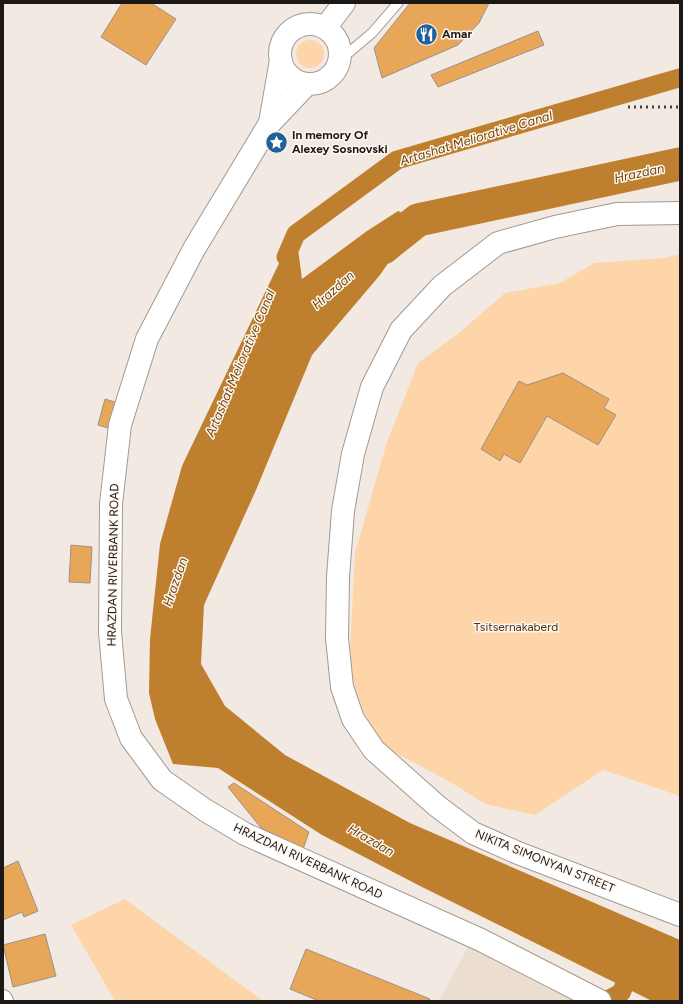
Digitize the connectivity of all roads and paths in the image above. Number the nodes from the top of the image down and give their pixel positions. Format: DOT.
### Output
graph roads {
  1 [pos="344,3"];
  2 [pos="398,3"];
  3 [pos="325,28"];
  4 [pos="281,60"];
  5 [pos="340,60"];
  6 [pos="307,84"];
  7 [pos="270,122"];
  8 [pos="680,213"];
  9 [pos="680,915"];
  10 [pos="597,999"];
  1 -- 3 [label="street"];
  2 -- 5 [label="lane"];
  3 -- 4 [label="street, HRAZDAN RIVERBANK ROAD"];
  3 -- 5 [label="street"];
  4 -- 6 [label="street"];
  4 -- 7 [label="street, HRAZDAN RIVERBANK ROAD"];
  5 -- 6 [label="street"];
  6 -- 7 [label="street, HRAZDAN RIVERBANK ROAD"];
  7 -- 10 [label="street, HRAZDAN RIVERBANK ROAD"];
  8 -- 9 [label="street, NIKITA SIMONYAN STREET"];
}
